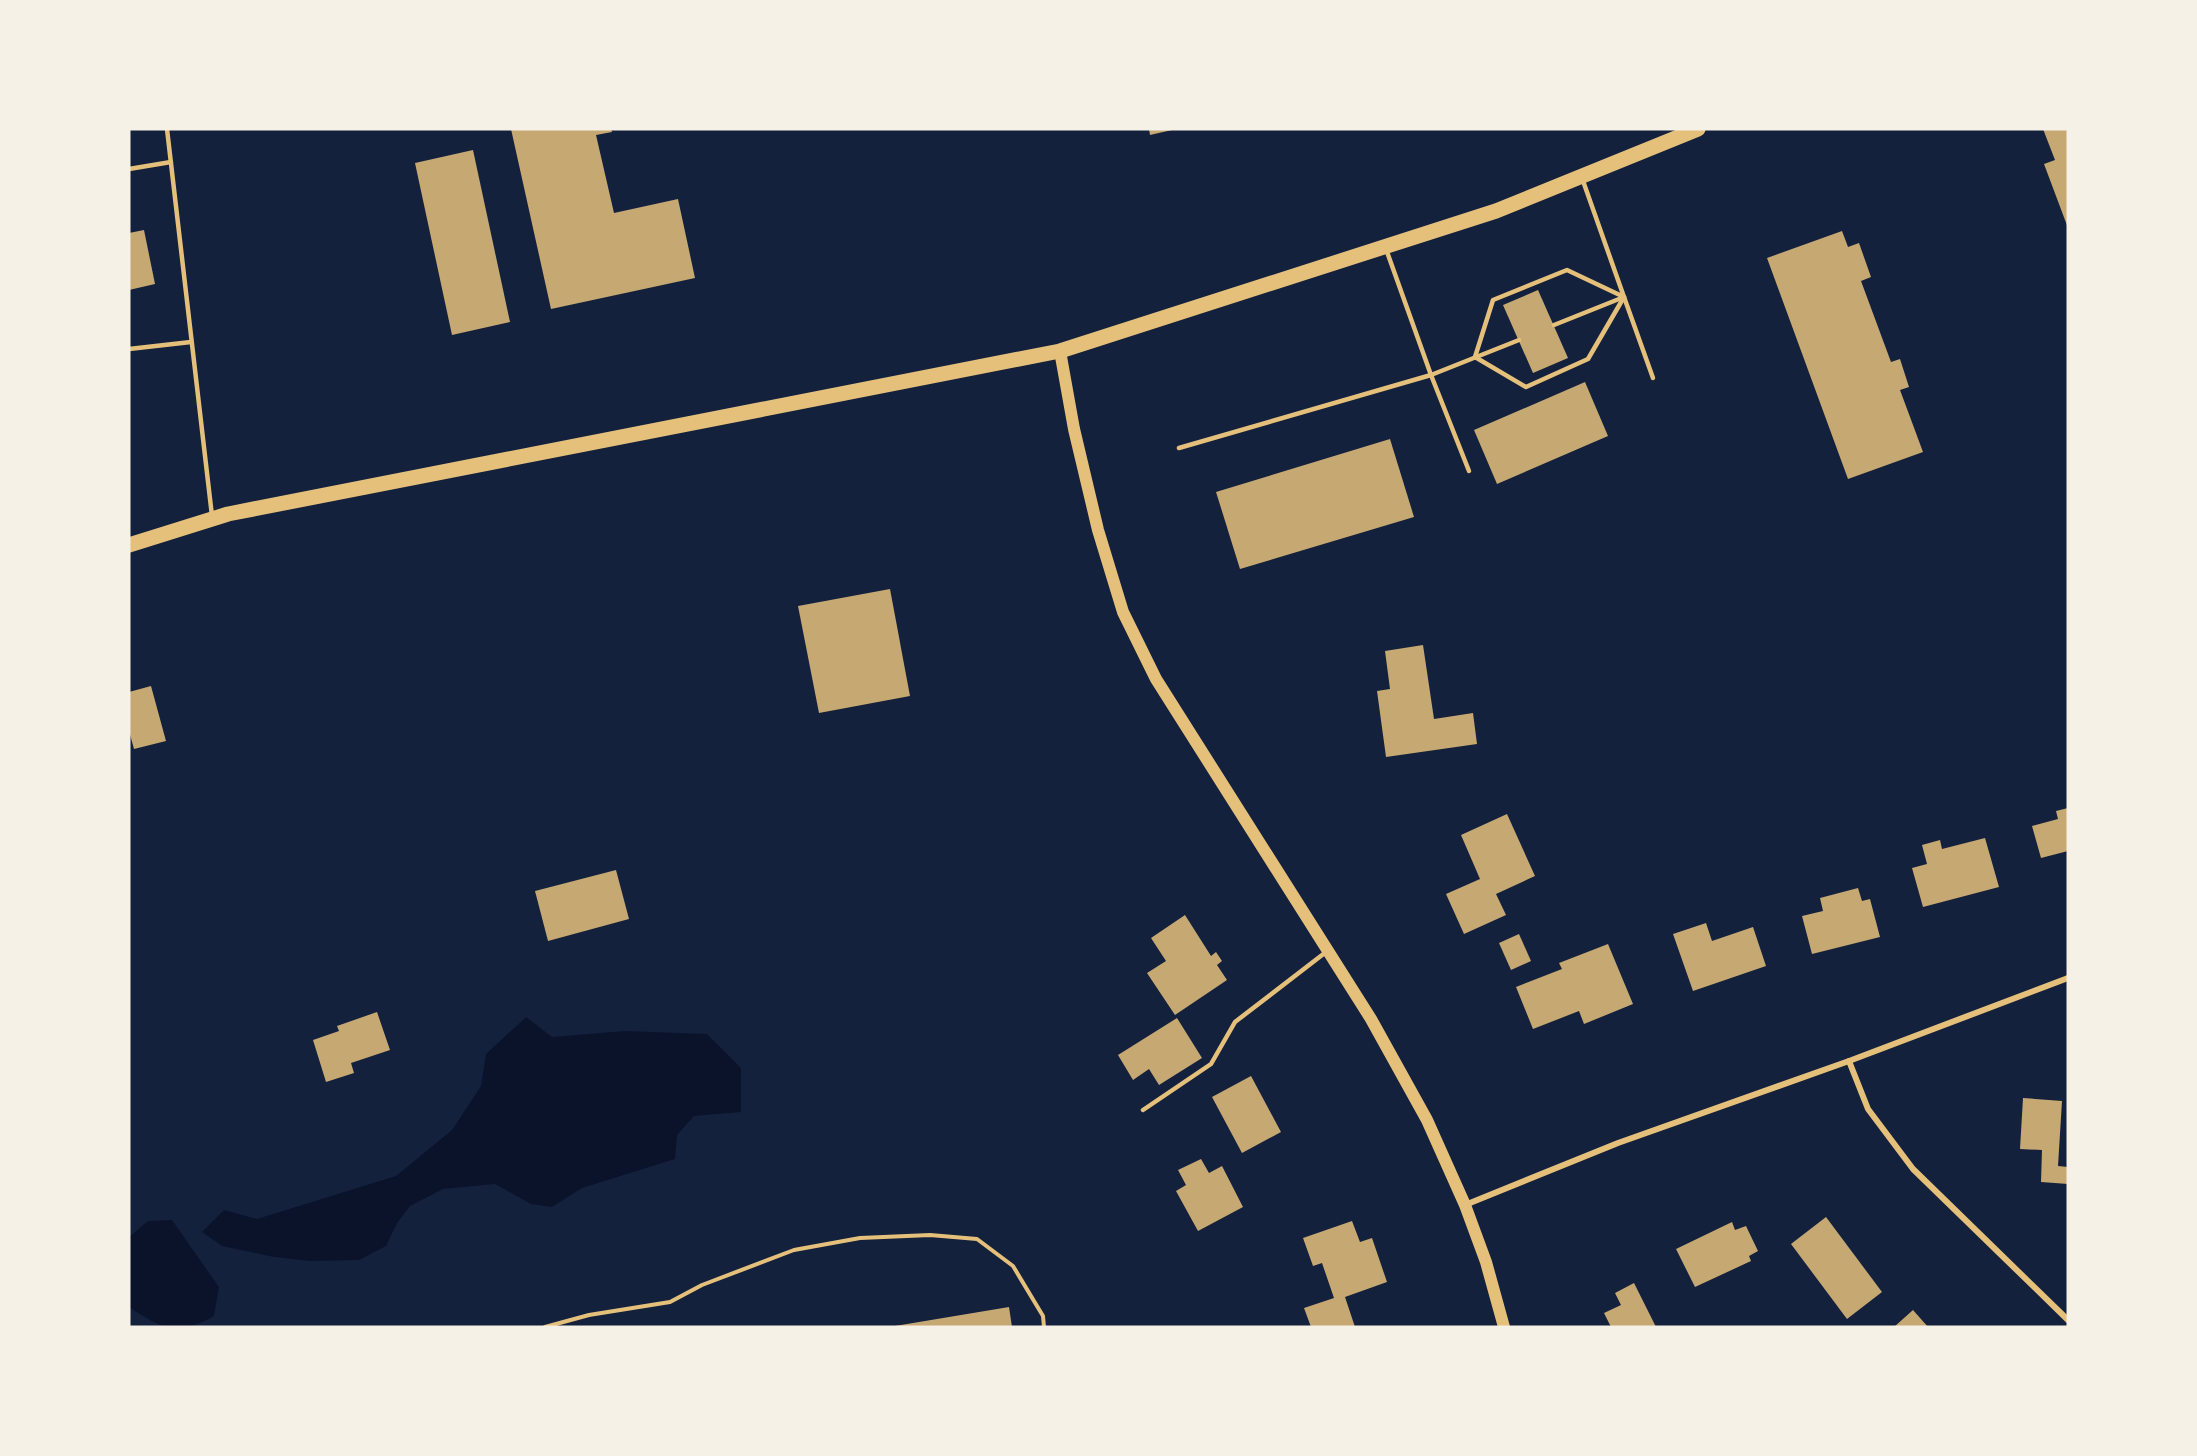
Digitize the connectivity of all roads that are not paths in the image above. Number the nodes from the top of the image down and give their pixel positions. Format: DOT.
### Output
graph roads {
  1 [pos="167,129"];
  2 [pos="1698,129"];
  3 [pos="171,162"];
  4 [pos="129,169"];
  5 [pos="1581,176"];
  6 [pos="1385,246"];
  7 [pos="1624,297"];
  8 [pos="1554,325"];
  9 [pos="1519,340"];
  10 [pos="191,342"];
  11 [pos="129,349"];
  12 [pos="1060,351"];
  13 [pos="1475,357"];
  14 [pos="1431,375"];
  15 [pos="1653,378"];
  16 [pos="1179,448"];
  17 [pos="1469,471"];
  18 [pos="212,519"];
  19 [pos="129,545"];
  20 [pos="1328,951"];
  21 [pos="2068,978"];
  22 [pos="1850,1061"];
  23 [pos="1143,1110"];
  24 [pos="1465,1205"];
  25 [pos="2068,1320"];
  26 [pos="1504,1327"];
  1 -- 3 [label="lane"];
  2 -- 5 [label="main road"];
  3 -- 4 [label="lane"];
  3 -- 10 [label="lane"];
  5 -- 6 [label="main road"];
  5 -- 7 [label="lane"];
  6 -- 12 [label="main road"];
  6 -- 14 [label="lane"];
  7 -- 8 [label="lane"];
  7 -- 13 [label="lane"];
  7 -- 13 [label="lane"];
  7 -- 15 [label="lane"];
  9 -- 13 [label="lane"];
  10 -- 11 [label="lane"];
  10 -- 18 [label="lane"];
  12 -- 18 [label="main road"];
  12 -- 20 [label="main road"];
  13 -- 14 [label="lane"];
  14 -- 16 [label="lane"];
  14 -- 17 [label="lane"];
  18 -- 19 [label="main road"];
  20 -- 23 [label="lane"];
  20 -- 24 [label="main road"];
  21 -- 22 [label="street"];
  22 -- 24 [label="street"];
  22 -- 25 [label="street"];
  24 -- 26 [label="main road"];
}
